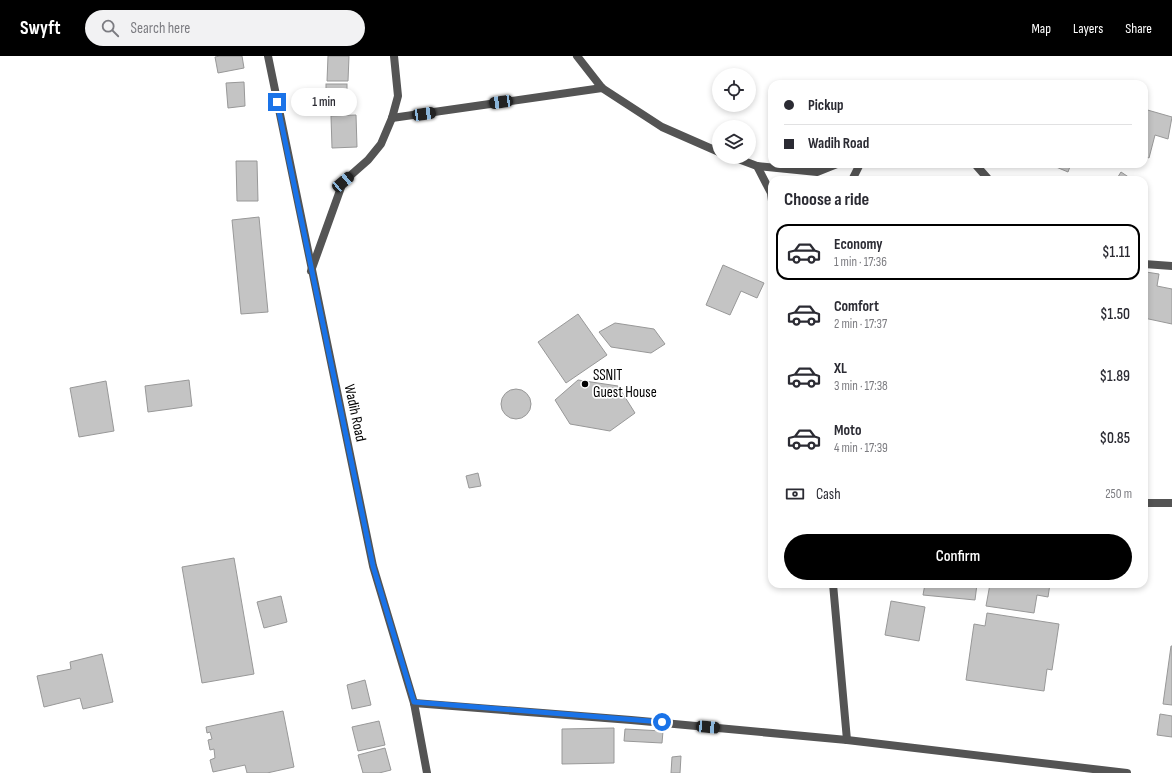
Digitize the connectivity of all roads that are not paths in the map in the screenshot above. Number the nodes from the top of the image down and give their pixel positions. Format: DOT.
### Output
graph roads {
  1 [pos="268,56"];
  2 [pos="394,56"];
  3 [pos="577,56"];
  4 [pos="602,88"];
  5 [pos="392,118"];
  6 [pos="712,149"];
  7 [pos="752,164"];
  8 [pos="757,166"];
  9 [pos="768,167"];
  10 [pos="777,168"];
  11 [pos="827,168"];
  12 [pos="978,168"];
  13 [pos="986,176"];
  14 [pos="768,187"];
  15 [pos="1148,264"];
  16 [pos="1172,266"];
  17 [pos="311,271"];
  18 [pos="1148,503"];
  19 [pos="1172,503"];
  20 [pos="833,588"];
  21 [pos="414,702"];
  22 [pos="847,740"];
  23 [pos="427,773"];
  24 [pos="1127,773"];
  1 -- 17 [label="street, Wadih Road"];
  2 -- 5 [label="street"];
  3 -- 4 [label="street"];
  4 -- 5 [label="street"];
  4 -- 6 [label="street"];
  5 -- 17 [label="street"];
  7 -- 8 [label="street"];
  8 -- 9 [label="street"];
  8 -- 14 [label="street"];
  10 -- 11 [label="street"];
  12 -- 13 [label="street"];
  15 -- 16 [label="street"];
  17 -- 21 [label="street, Wadih Road"];
  18 -- 19 [label="street"];
  20 -- 22 [label="street"];
  21 -- 22 [label="street"];
  21 -- 23 [label="street, Wadih Road"];
  22 -- 24 [label="street"];
}
